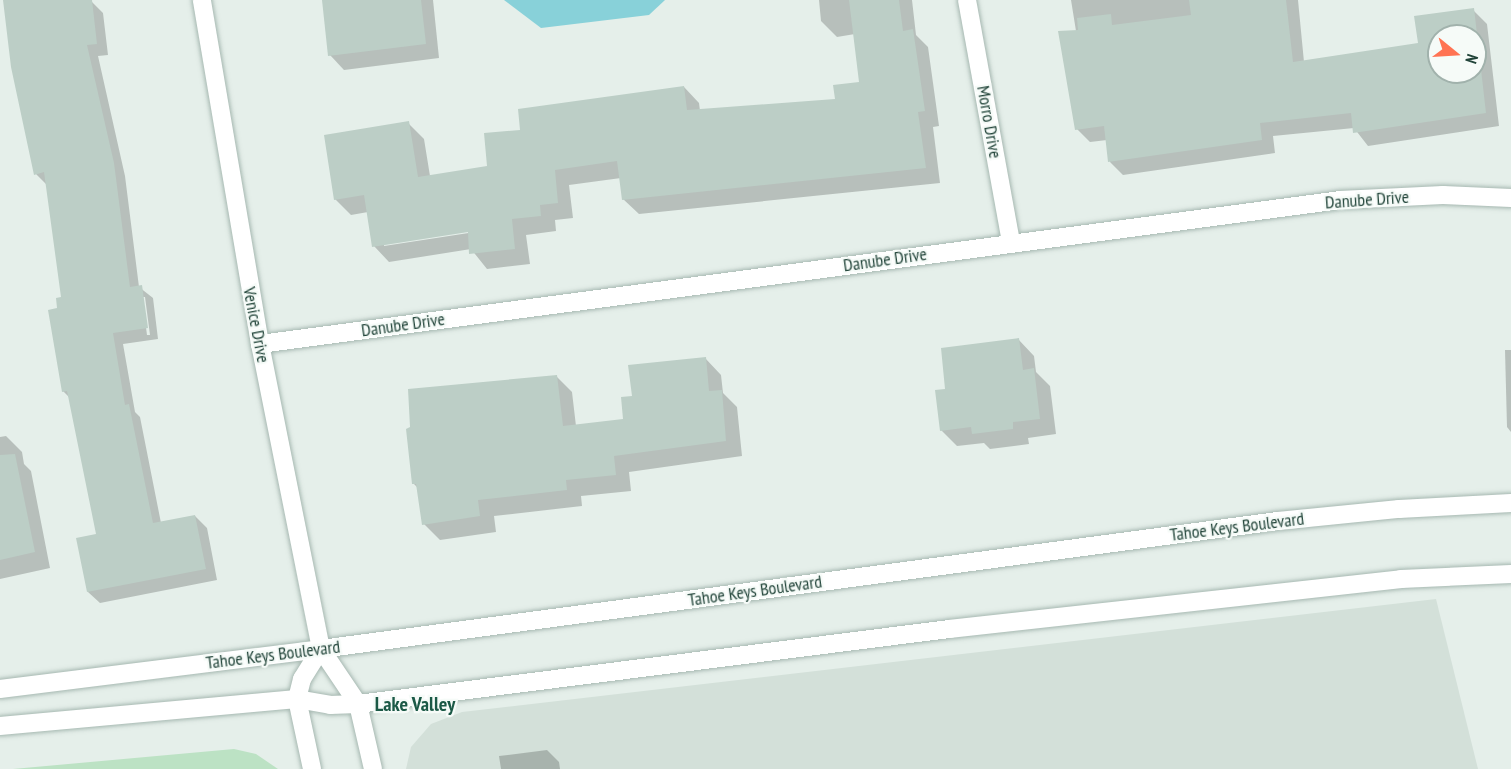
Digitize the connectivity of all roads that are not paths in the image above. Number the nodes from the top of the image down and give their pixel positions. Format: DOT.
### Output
graph roads {
  1 [pos="202,0"];
  2 [pos="967,0"];
  3 [pos="1511,198"];
  4 [pos="1011,243"];
  5 [pos="260,344"];
  6 [pos="1511,503"];
  7 [pos="1511,574"];
  8 [pos="321,649"];
  9 [pos="0,689"];
  10 [pos="297,699"];
  11 [pos="358,704"];
  12 [pos="0,726"];
  13 [pos="312,769"];
  14 [pos="373,769"];
  1 -- 5 [label="street, Venice Drive"];
  2 -- 4 [label="street, Morro Drive"];
  3 -- 4 [label="street, Danube Drive"];
  4 -- 5 [label="street, Danube Drive"];
  5 -- 8 [label="street, Venice Drive"];
  6 -- 8 [label="street, Tahoe Keys Boulevard"];
  7 -- 11 [label="street"];
  8 -- 9 [label="street, Tahoe Keys Boulevard"];
  8 -- 10 [label="street"];
  8 -- 11 [label="street"];
  10 -- 11 [label="street"];
  10 -- 12 [label="street"];
  10 -- 13 [label="street"];
  11 -- 14 [label="street"];
}
